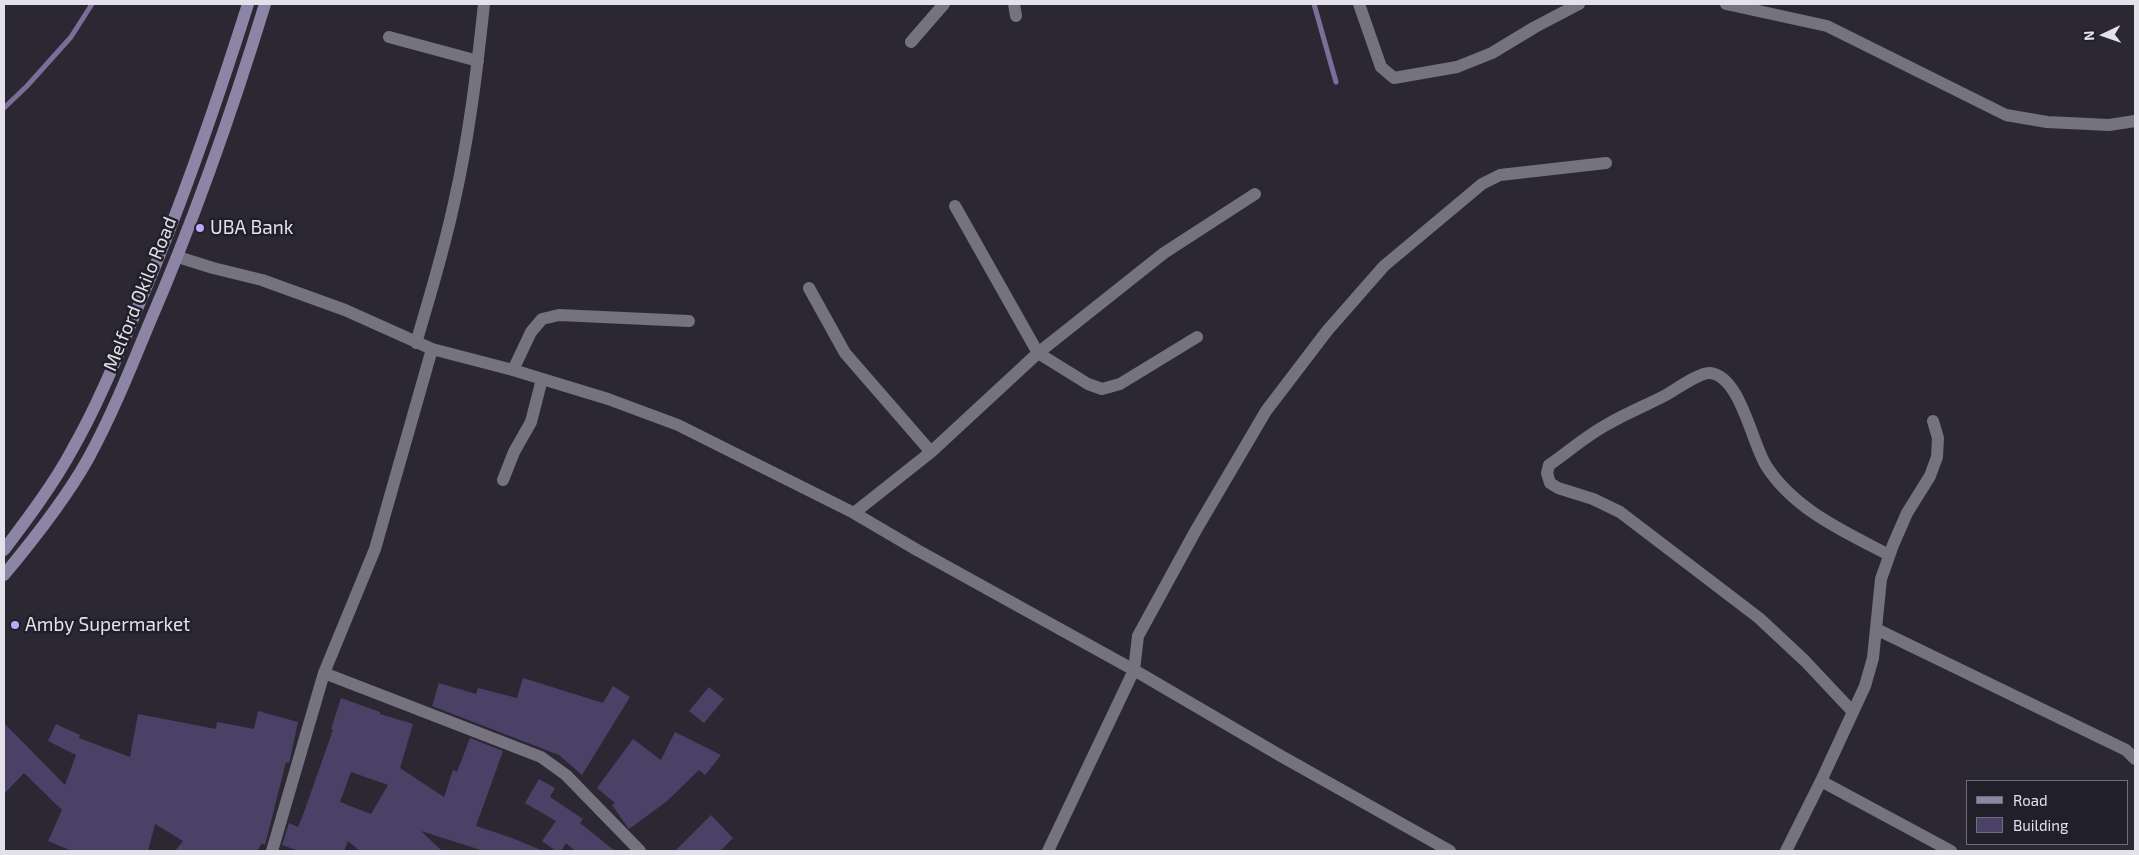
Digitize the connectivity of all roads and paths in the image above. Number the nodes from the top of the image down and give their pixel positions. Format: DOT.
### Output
graph roads {
  1 [pos="248,4"];
  2 [pos="266,4"];
  3 [pos="484,4"];
  4 [pos="944,4"];
  5 [pos="1359,4"];
  6 [pos="1579,4"];
  7 [pos="1726,4"];
  8 [pos="1783,10"];
  9 [pos="389,37"];
  10 [pos="911,42"];
  11 [pos="478,61"];
  12 [pos="2135,121"];
  13 [pos="1606,163"];
  14 [pos="1255,194"];
  15 [pos="955,206"];
  16 [pos="178,257"];
  17 [pos="809,288"];
  18 [pos="690,321"];
  19 [pos="1197,337"];
  20 [pos="416,342"];
  21 [pos="432,349"];
  22 [pos="1038,353"];
  23 [pos="513,370"];
  24 [pos="542,379"];
  25 [pos="1933,421"];
  26 [pos="931,452"];
  27 [pos="503,480"];
  28 [pos="854,513"];
  29 [pos="4,550"];
  30 [pos="1889,555"];
  31 [pos="4,575"];
  32 [pos="1876,629"];
  33 [pos="1134,670"];
  34 [pos="324,673"];
  35 [pos="1853,712"];
  36 [pos="2135,759"];
  37 [pos="1821,780"];
  38 [pos="272,851"];
  39 [pos="640,851"];
  40 [pos="1048,851"];
  41 [pos="1450,851"];
  42 [pos="1786,851"];
  43 [pos="1952,851"];
  1 -- 29 [label="main road, Melford Okilo Road"];
  2 -- 16 [label="main road, Melford Okilo Road"];
  3 -- 11 [label="street"];
  4 -- 10 [label="street"];
  5 -- 6 [label="street"];
  7 -- 8 [label="street"];
  8 -- 12 [label="street"];
  9 -- 11 [label="street"];
  11 -- 20 [label="street"];
  13 -- 33 [label="street"];
  14 -- 22 [label="street"];
  15 -- 22 [label="street"];
  16 -- 20 [label="street"];
  16 -- 31 [label="main road, Melford Okilo Road"];
  17 -- 26 [label="street"];
  18 -- 23 [label="street"];
  19 -- 22 [label="street"];
  20 -- 21 [label="street"];
  21 -- 23 [label="street"];
  21 -- 34 [label="street"];
  22 -- 26 [label="street"];
  23 -- 24 [label="street"];
  24 -- 27 [label="street"];
  24 -- 28 [label="street"];
  25 -- 30 [label="street"];
  26 -- 28 [label="street"];
  28 -- 33 [label="street"];
  30 -- 32 [label="street"];
  30 -- 35 [label="street"];
  32 -- 35 [label="street"];
  32 -- 36 [label="street"];
  33 -- 40 [label="street"];
  33 -- 41 [label="street"];
  34 -- 38 [label="street"];
  34 -- 39 [label="street"];
  35 -- 37 [label="street"];
  37 -- 42 [label="street"];
  37 -- 43 [label="street"];
}
